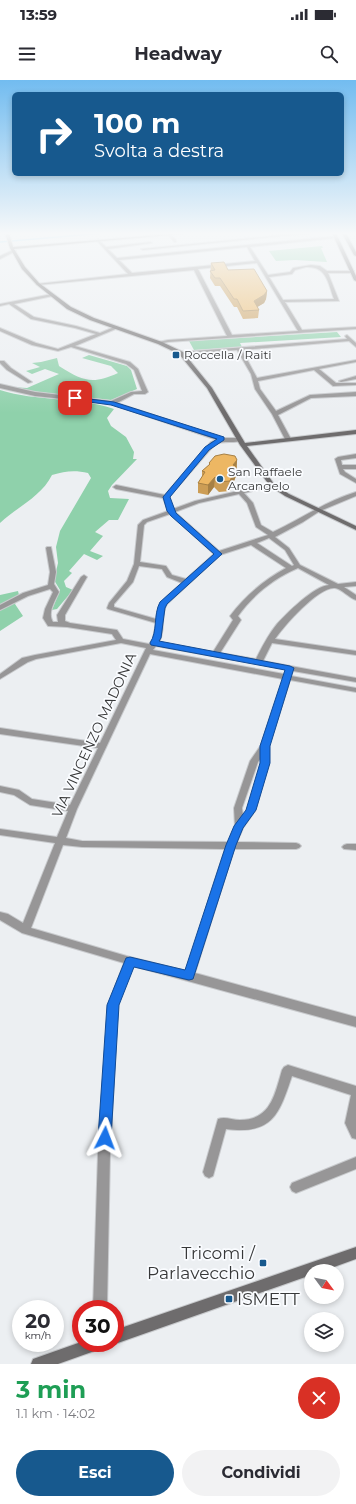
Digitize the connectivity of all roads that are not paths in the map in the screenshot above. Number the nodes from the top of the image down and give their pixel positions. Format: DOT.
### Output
graph roads {
  1 [pos="49,293"];
  2 [pos="208,293"];
  3 [pos="276,293"];
  4 [pos="334,293"];
  5 [pos="52,295"];
  6 [pos="282,302"];
  7 [pos="10,303"];
  8 [pos="0,305"];
  9 [pos="116,328"];
  10 [pos="356,328"];
  11 [pos="0,329"];
  12 [pos="341,329"];
  13 [pos="301,332"];
  14 [pos="99,334"];
  15 [pos="230,336"];
  16 [pos="350,340"];
  17 [pos="160,343"];
  18 [pos="71,346"];
  19 [pos="356,346"];
  20 [pos="239,350"];
  21 [pos="181,353"];
  22 [pos="356,361"];
  23 [pos="2,362"];
  24 [pos="315,368"];
  25 [pos="356,377"];
  26 [pos="0,380"];
  27 [pos="255,380"];
  28 [pos="30,382"];
  29 [pos="335,384"];
  30 [pos="356,384"];
  31 [pos="1,386"];
  32 [pos="347,394"];
  33 [pos="356,394"];
  34 [pos="112,403"];
  35 [pos="275,414"];
  36 [pos="356,432"];
  37 [pos="221,439"];
  38 [pos="288,439"];
  39 [pos="242,443"];
  40 [pos="356,456"];
  41 [pos="340,467"];
  42 [pos="356,467"];
  43 [pos="356,481"];
  44 [pos="272,484"];
  45 [pos="116,487"];
  46 [pos="240,492"];
  47 [pos="356,494"];
  48 [pos="166,497"];
  49 [pos="318,510"];
  50 [pos="171,511"];
  51 [pos="356,528"];
  52 [pos="271,535"];
  53 [pos="251,542"];
  54 [pos="49,548"];
  55 [pos="218,554"];
  56 [pos="137,564"];
  57 [pos="298,566"];
  58 [pos="290,568"];
  59 [pos="84,577"];
  60 [pos="187,582"];
  61 [pos="356,584"];
  62 [pos="53,586"];
  63 [pos="339,587"];
  64 [pos="356,598"];
  65 [pos="0,608"];
  66 [pos="160,622"];
  67 [pos="68,625"];
  68 [pos="270,640"];
  69 [pos="121,641"];
  70 [pos="151,647"];
  71 [pos="356,653"];
  72 [pos="215,655"];
  73 [pos="258,663"];
  74 [pos="290,668"];
  75 [pos="0,677"];
  76 [pos="286,677"];
  77 [pos="356,680"];
  78 [pos="356,690"];
  79 [pos="0,731"];
  80 [pos="102,746"];
  81 [pos="265,746"];
  82 [pos="0,790"];
  83 [pos="73,809"];
  84 [pos="239,826"];
  85 [pos="0,832"];
  86 [pos="60,841"];
  87 [pos="231,845"];
  88 [pos="296,846"];
  89 [pos="0,916"];
  90 [pos="25,930"];
  91 [pos="130,961"];
  92 [pos="189,976"];
  93 [pos="356,1022"];
  94 [pos="356,1091"];
  95 [pos="356,1096"];
  96 [pos="356,1134"];
  97 [pos="356,1163"];
  98 [pos="208,1172"];
  99 [pos="296,1187"];
  100 [pos="356,1253"];
  101 [pos="100,1300"];
  102 [pos="124,1334"];
  103 [pos="72,1352"];
  104 [pos="38,1364"];
  1 -- 5 [label="street"];
  2 -- 15 [label="street"];
  3 -- 6 [label="street"];
  4 -- 6 [label="street"];
  5 -- 7 [label="street"];
  5 -- 9 [label="street"];
  6 -- 13 [label="street"];
  7 -- 8 [label="street"];
  7 -- 14 [label="street"];
  9 -- 14 [label="street"];
  9 -- 17 [label="street"];
  10 -- 12 [label="street"];
  11 -- 18 [label="street"];
  12 -- 13 [label="street"];
  12 -- 16 [label="street"];
  13 -- 15 [label="street"];
  14 -- 18 [label="street"];
  15 -- 17 [label="street"];
  16 -- 19 [label="street"];
  16 -- 20 [label="street"];
  17 -- 21 [label="street"];
  18 -- 34 [label="street"];
  20 -- 21 [label="street"];
  20 -- 27 [label="street"];
  21 -- 39 [label="street"];
  22 -- 24 [label="street"];
  23 -- 28 [label="street"];
  24 -- 27 [label="street"];
  24 -- 29 [label="street"];
  25 -- 29 [label="street"];
  26 -- 31 [label="street"];
  27 -- 35 [label="street"];
  29 -- 30 [label="street"];
  29 -- 32 [label="street"];
  31 -- 34 [label="street"];
  32 -- 33 [label="street"];
  32 -- 35 [label="street"];
  34 -- 37 [label="street"];
  35 -- 38 [label="street"];
  36 -- 38 [label="street"];
  37 -- 39 [label="street"];
  37 -- 48 [label="street"];
  38 -- 39 [label="street"];
  39 -- 44 [label="street"];
  40 -- 41 [label="street"];
  41 -- 42 [label="street"];
  41 -- 43 [label="street"];
  44 -- 46 [label="street"];
  44 -- 49 [label="street"];
  45 -- 48 [label="street"];
  46 -- 50 [label="street"];
  46 -- 52 [label="street"];
  47 -- 49 [label="street, VIA VINCENZO MADONIA"];
  48 -- 50 [label="street"];
  49 -- 51 [label="street"];
  49 -- 52 [label="street, VIA VINCENZO MADONIA"];
  50 -- 55 [label="street"];
  50 -- 56 [label="street"];
  52 -- 53 [label="street, VIA VINCENZO MADONIA"];
  52 -- 57 [label="street"];
  53 -- 55 [label="street, VIA VINCENZO MADONIA"];
  53 -- 58 [label="street"];
  54 -- 62 [label="street"];
  55 -- 60 [label="street, VIA VINCENZO MADONIA"];
  56 -- 60 [label="street"];
  56 -- 66 [label="street"];
  57 -- 58 [label="street"];
  57 -- 63 [label="street"];
  58 -- 72 [label="street"];
  59 -- 67 [label="street"];
  60 -- 66 [label="street, VIA VINCENZO MADONIA"];
  61 -- 63 [label="street"];
  62 -- 65 [label="street"];
  62 -- 67 [label="street"];
  63 -- 64 [label="street"];
  63 -- 68 [label="street"];
  66 -- 70 [label="street, VIA VINCENZO MADONIA"];
  67 -- 69 [label="street"];
  68 -- 71 [label="street"];
  68 -- 73 [label="street"];
  69 -- 70 [label="street"];
  69 -- 75 [label="street"];
  70 -- 72 [label="street"];
  70 -- 76 [label="street"];
  70 -- 80 [label="street, VIA VINCENZO MADONIA"];
  72 -- 73 [label="street"];
  73 -- 74 [label="street"];
  74 -- 76 [label="street"];
  74 -- 77 [label="street"];
  76 -- 78 [label="street"];
  76 -- 81 [label="street"];
  79 -- 80 [label="street"];
  80 -- 83 [label="street, VIA VINCENZO MADONIA"];
  81 -- 84 [label="street"];
  81 -- 84 [label="street"];
  82 -- 83 [label="street"];
  83 -- 86 [label="street, VIA VINCENZO MADONIA"];
  84 -- 87 [label="street"];
  85 -- 86 [label="street"];
  86 -- 87 [label="street"];
  86 -- 90 [label="street, VIA VINCENZO MADONIA"];
  87 -- 88 [label="street"];
  87 -- 92 [label="street"];
  89 -- 90 [label="street"];
  90 -- 91 [label="street"];
  91 -- 92 [label="street"];
  91 -- 101 [label="street"];
  92 -- 93 [label="street"];
  94 -- 98 [label="street"];
  95 -- 96 [label="street"];
  97 -- 99 [label="street"];
  100 -- 102 [label="street"];
  103 -- 104 [label="street"];
}
